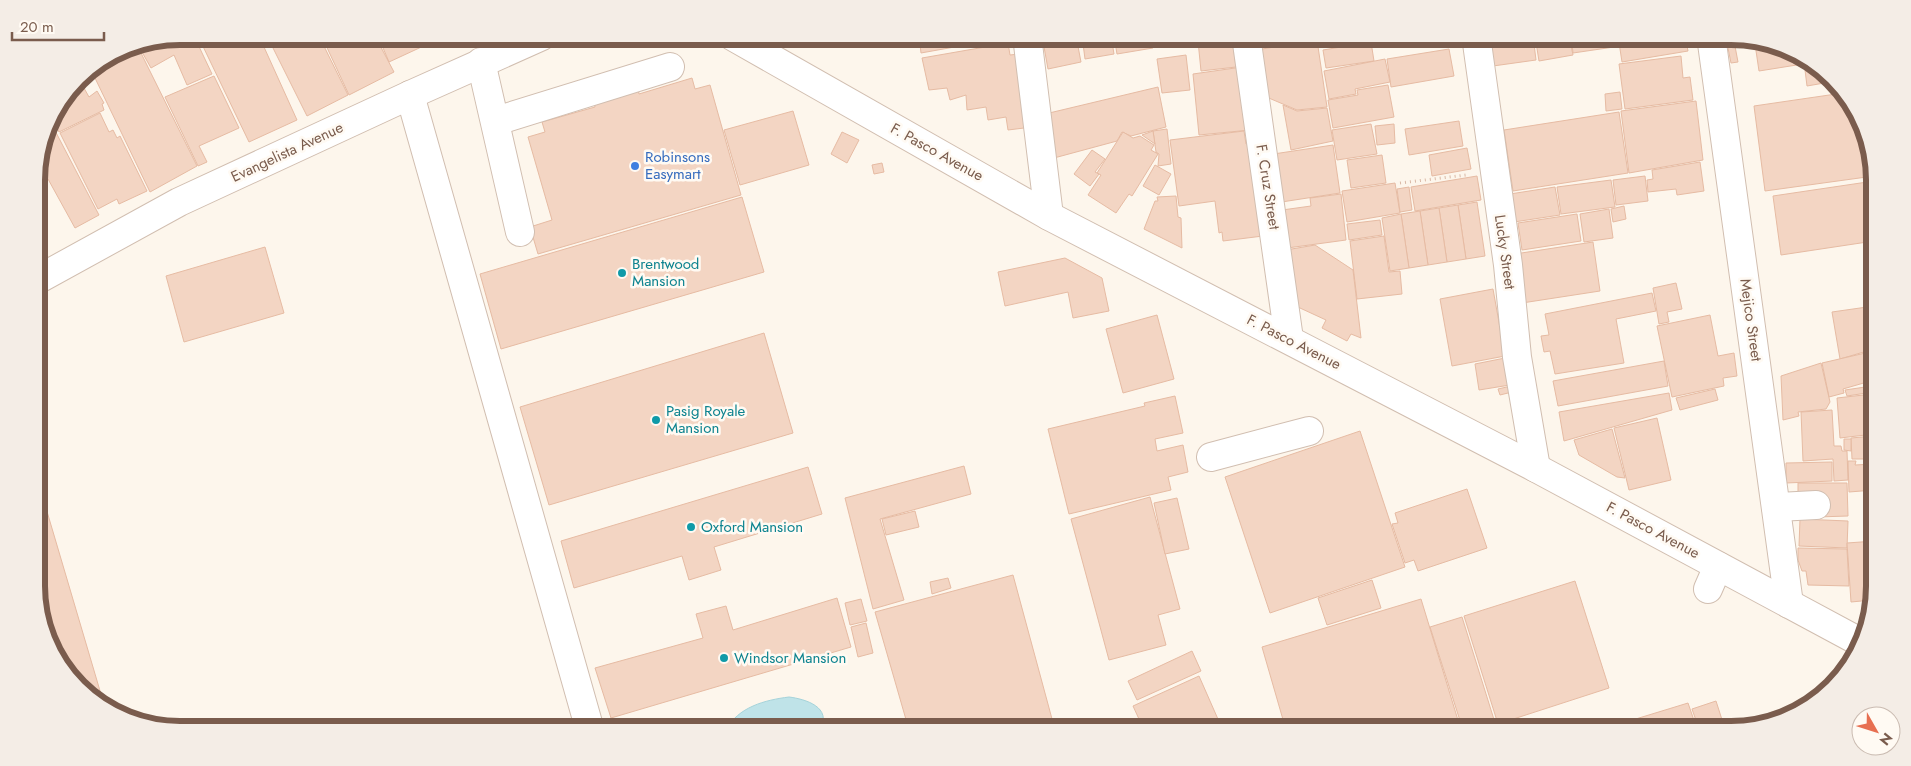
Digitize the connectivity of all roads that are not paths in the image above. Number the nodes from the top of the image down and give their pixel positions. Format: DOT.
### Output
graph roads {
  1 [pos="510,45"];
  2 [pos="748,45"];
  3 [pos="1028,45"];
  4 [pos="1247,45"];
  5 [pos="1477,45"];
  6 [pos="1718,45"];
  7 [pos="481,62"];
  8 [pos="670,67"];
  9 [pos="410,95"];
  10 [pos="496,121"];
  11 [pos="1049,216"];
  12 [pos="520,232"];
  13 [pos="45,276"];
  14 [pos="1289,339"];
  15 [pos="1309,431"];
  16 [pos="1211,457"];
  17 [pos="1536,468"];
  18 [pos="1816,505"];
  19 [pos="1776,507"];
  20 [pos="1789,604"];
  21 [pos="1855,639"];
  22 [pos="587,721"];
  1 -- 7 [label="street, Evangelista Avenue"];
  2 -- 11 [label="street, F. Pasco Avenue"];
  3 -- 11 [label="street"];
  4 -- 14 [label="street, F. Cruz Street"];
  5 -- 17 [label="street, Lucky Street"];
  6 -- 19 [label="street, Mejico Street"];
  7 -- 9 [label="street, Evangelista Avenue"];
  7 -- 10 [label="street"];
  8 -- 10 [label="street"];
  9 -- 13 [label="street, Evangelista Avenue"];
  9 -- 22 [label="street"];
  10 -- 12 [label="street"];
  11 -- 14 [label="street, F. Pasco Avenue"];
  14 -- 17 [label="street, F. Pasco Avenue"];
  15 -- 16 [label="street"];
  17 -- 20 [label="street, F. Pasco Avenue"];
  18 -- 19 [label="street"];
  19 -- 20 [label="street, Mejico Street"];
  20 -- 21 [label="street, F. Pasco Avenue"];
}
